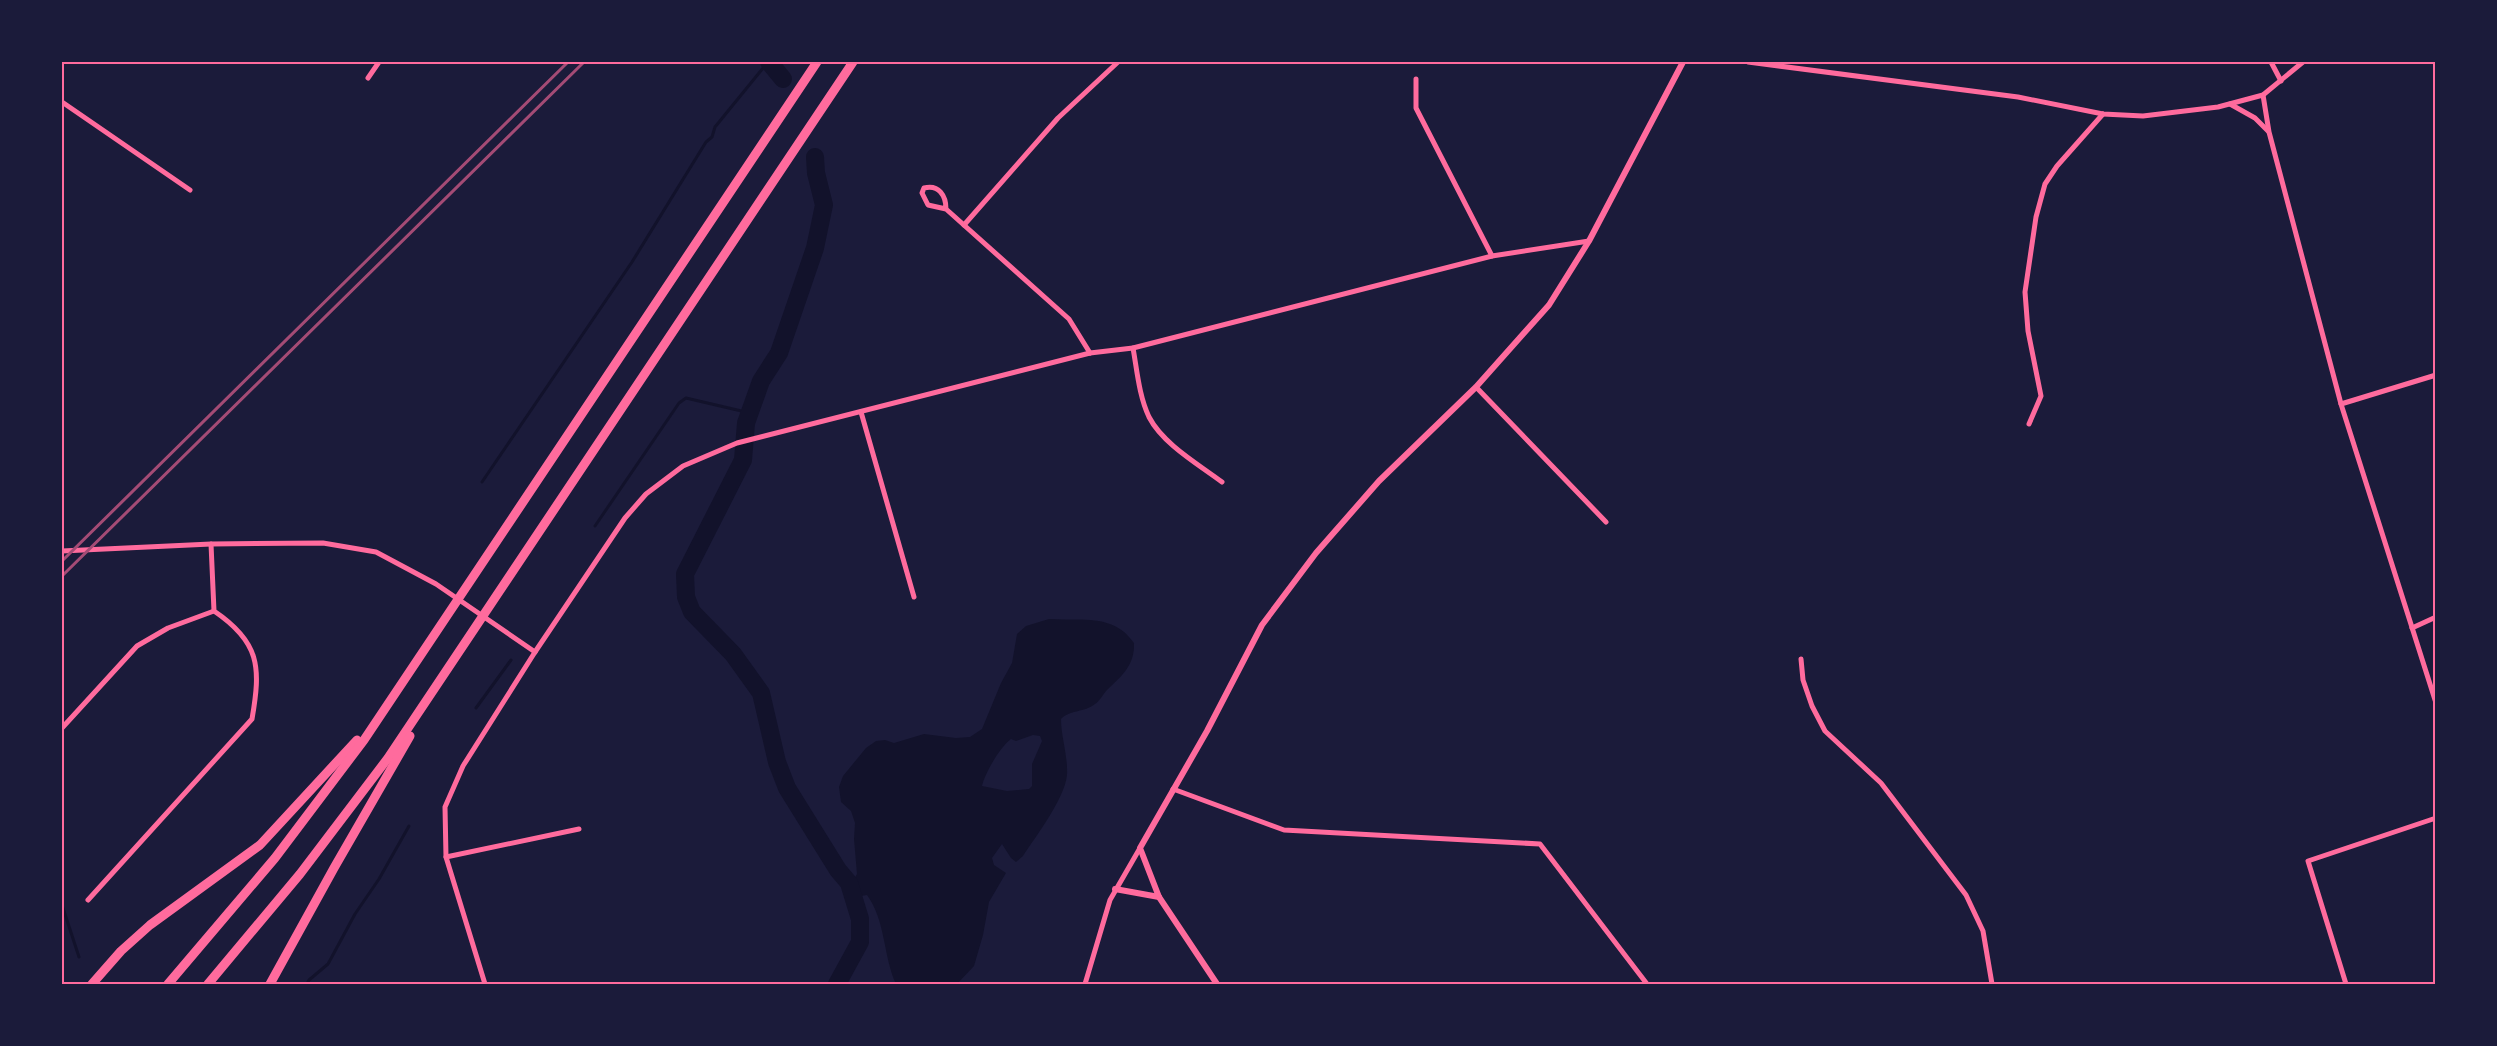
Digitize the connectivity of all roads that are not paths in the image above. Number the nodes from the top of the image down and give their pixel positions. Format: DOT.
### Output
graph roads {
  1 [pos="379,62"];
  2 [pos="817,62"];
  3 [pos="853,62"];
  4 [pos="1118,62"];
  5 [pos="1683,62"];
  6 [pos="1748,62"];
  7 [pos="2271,62"];
  8 [pos="2303,62"];
  9 [pos="368,78"];
  10 [pos="1416,79"];
  11 [pos="2281,81"];
  12 [pos="2263,95"];
  13 [pos="62,102"];
  14 [pos="2230,104"];
  15 [pos="2103,114"];
  16 [pos="2269,132"];
  17 [pos="190,190"];
  18 [pos="946,209"];
  19 [pos="964,225"];
  20 [pos="1589,241"];
  21 [pos="1492,256"];
  22 [pos="1133,348"];
  23 [pos="1090,353"];
  24 [pos="2436,375"];
  25 [pos="1476,387"];
  26 [pos="2341,404"];
  27 [pos="861,412"];
  28 [pos="2029,424"];
  29 [pos="1222,482"];
  30 [pos="1606,522"];
  31 [pos="211,544"];
  32 [pos="62,551"];
  33 [pos="914,597"];
  34 [pos="214,611"];
  35 [pos="2436,617"];
  36 [pos="2412,628"];
  37 [pos="535,652"];
  38 [pos="1801,659"];
  39 [pos="450,668"];
  40 [pos="2436,703"];
  41 [pos="385,710"];
  42 [pos="62,728"];
  43 [pos="1173,789"];
  44 [pos="2436,818"];
  45 [pos="579,829"];
  46 [pos="1140,848"];
  47 [pos="446,857"];
  48 [pos="1115,889"];
  49 [pos="1159,897"];
  50 [pos="87,900"];
  51 [pos="92,984"];
  52 [pos="168,984"];
  53 [pos="208,984"];
  54 [pos="270,984"];
  55 [pos="485,984"];
  56 [pos="1085,984"];
  57 [pos="1217,984"];
  58 [pos="1647,984"];
  59 [pos="1992,984"];
  60 [pos="2346,984"];
  1 -- 9 [label="street"];
  2 -- 41 [label="highway"];
  3 -- 39 [label="highway"];
  4 -- 19 [label="street"];
  5 -- 20 [label="street"];
  6 -- 15 [label="street"];
  7 -- 11 [label="street"];
  8 -- 11 [label="street"];
  10 -- 21 [label="street"];
  11 -- 12 [label="street"];
  12 -- 14 [label="street"];
  12 -- 16 [label="street"];
  13 -- 17 [label="street"];
  14 -- 15 [label="street"];
  14 -- 16 [label="street"];
  15 -- 28 [label="street"];
  16 -- 26 [label="street"];
  18 -- 18 [label="street"];
  18 -- 19 [label="street"];
  19 -- 23 [label="street"];
  20 -- 21 [label="street"];
  20 -- 25 [label="street"];
  21 -- 22 [label="street"];
  22 -- 23 [label="street"];
  22 -- 29 [label="street"];
  23 -- 27 [label="street"];
  24 -- 26 [label="street"];
  25 -- 30 [label="street"];
  25 -- 43 [label="street"];
  26 -- 36 [label="street"];
  27 -- 33 [label="street"];
  27 -- 37 [label="street"];
  31 -- 32 [label="street"];
  31 -- 34 [label="street"];
  31 -- 37 [label="street"];
  34 -- 42 [label="street"];
  34 -- 50 [label="street"];
  35 -- 36 [label="street"];
  36 -- 40 [label="street"];
  37 -- 47 [label="street"];
  38 -- 59 [label="street"];
  39 -- 53 [label="highway"];
  39 -- 54 [label="highway"];
  41 -- 51 [label="highway"];
  41 -- 52 [label="highway"];
  43 -- 46 [label="street"];
  43 -- 58 [label="street"];
  44 -- 60 [label="street"];
  45 -- 47 [label="street"];
  46 -- 48 [label="street"];
  46 -- 49 [label="street"];
  47 -- 55 [label="street"];
  48 -- 49 [label="street"];
  48 -- 56 [label="street"];
  49 -- 57 [label="street"];
}
